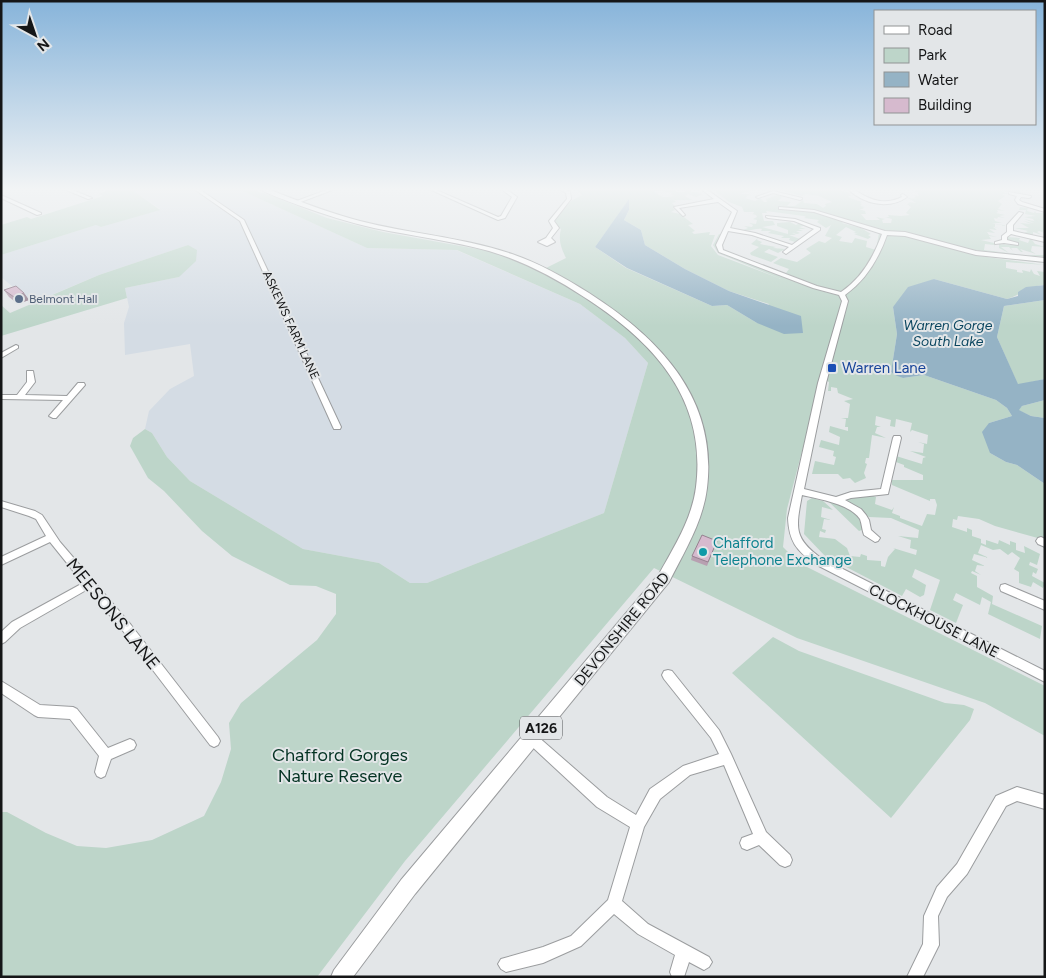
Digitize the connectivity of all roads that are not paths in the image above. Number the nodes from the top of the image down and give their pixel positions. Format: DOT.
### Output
graph roads {
  1 [pos="249,235"];
  2 [pos="416,235"];
  3 [pos="551,235"];
  4 [pos="724,235"];
  5 [pos="755,235"];
  6 [pos="810,235"];
  7 [pos="884,235"];
  8 [pos="907,235"];
  9 [pos="1007,235"];
  10 [pos="1022,235"];
  11 [pos="548,239"];
  12 [pos="1045,240"];
  13 [pos="1004,241"];
  14 [pos="998,243"];
  15 [pos="1016,244"];
  16 [pos="793,247"];
  17 [pos="786,252"];
  18 [pos="1045,260"];
  19 [pos="842,294"];
  20 [pos="16,346"];
  21 [pos="1,356"];
  22 [pos="30,373"];
  23 [pos="81,385"];
  24 [pos="20,396"];
  25 [pos="1,397"];
  26 [pos="68,398"];
  27 [pos="53,416"];
  28 [pos="337,427"];
  29 [pos="897,438"];
  30 [pos="800,491"];
  31 [pos="836,500"];
  32 [pos="1,504"];
  33 [pos="868,534"];
  34 [pos="51,538"];
  35 [pos="1,561"];
  36 [pos="89,584"];
  37 [pos="1005,588"];
  38 [pos="1045,606"];
  39 [pos="1,639"];
  40 [pos="668,675"];
  41 [pos="1045,677"];
  42 [pos="1,686"];
  43 [pos="532,739"];
  44 [pos="214,741"];
  45 [pos="130,745"];
  46 [pos="106,755"];
  47 [pos="727,758"];
  48 [pos="101,772"];
  49 [pos="1045,802"];
  50 [pos="638,824"];
  51 [pos="761,837"];
  52 [pos="747,843"];
  53 [pos="785,860"];
  54 [pos="614,904"];
  55 [pos="684,952"];
  56 [pos="704,962"];
  57 [pos="506,964"];
  58 [pos="678,972"];
  59 [pos="341,977"];
  60 [pos="915,977"];
  1 -- 28 [label="street, ASKEWS FARM LANE"];
  2 -- 43 [label="main road, DEVONSHIRE ROAD / A126"];
  3 -- 11 [label="street"];
  4 -- 19 [label="street"];
  5 -- 16 [label="street"];
  6 -- 16 [label="street"];
  7 -- 19 [label="street"];
  8 -- 18 [label="street"];
  9 -- 13 [label="street"];
  10 -- 12 [label="street"];
  13 -- 14 [label="street"];
  13 -- 15 [label="street"];
  16 -- 17 [label="street"];
  19 -- 30 [label="street"];
  20 -- 21 [label="street"];
  22 -- 24 [label="street"];
  23 -- 26 [label="street"];
  24 -- 25 [label="street"];
  24 -- 26 [label="street"];
  26 -- 27 [label="street"];
  29 -- 31 [label="street"];
  30 -- 31 [label="street"];
  30 -- 41 [label="street, CLOCKHOUSE LANE"];
  31 -- 33 [label="street"];
  32 -- 34 [label="street, MEESONS LANE"];
  34 -- 35 [label="street"];
  34 -- 36 [label="street, MEESONS LANE"];
  36 -- 39 [label="street"];
  36 -- 44 [label="street, MEESONS LANE"];
  37 -- 38 [label="street"];
  40 -- 47 [label="street"];
  42 -- 46 [label="street"];
  43 -- 50 [label="street"];
  43 -- 59 [label="main road, DEVONSHIRE ROAD / A126"];
  45 -- 46 [label="street"];
  46 -- 48 [label="street"];
  47 -- 50 [label="street"];
  47 -- 51 [label="street"];
  49 -- 60 [label="street"];
  50 -- 54 [label="street"];
  51 -- 52 [label="street"];
  51 -- 53 [label="street"];
  54 -- 55 [label="street"];
  54 -- 57 [label="street"];
  55 -- 56 [label="street"];
  55 -- 58 [label="street"];
}
